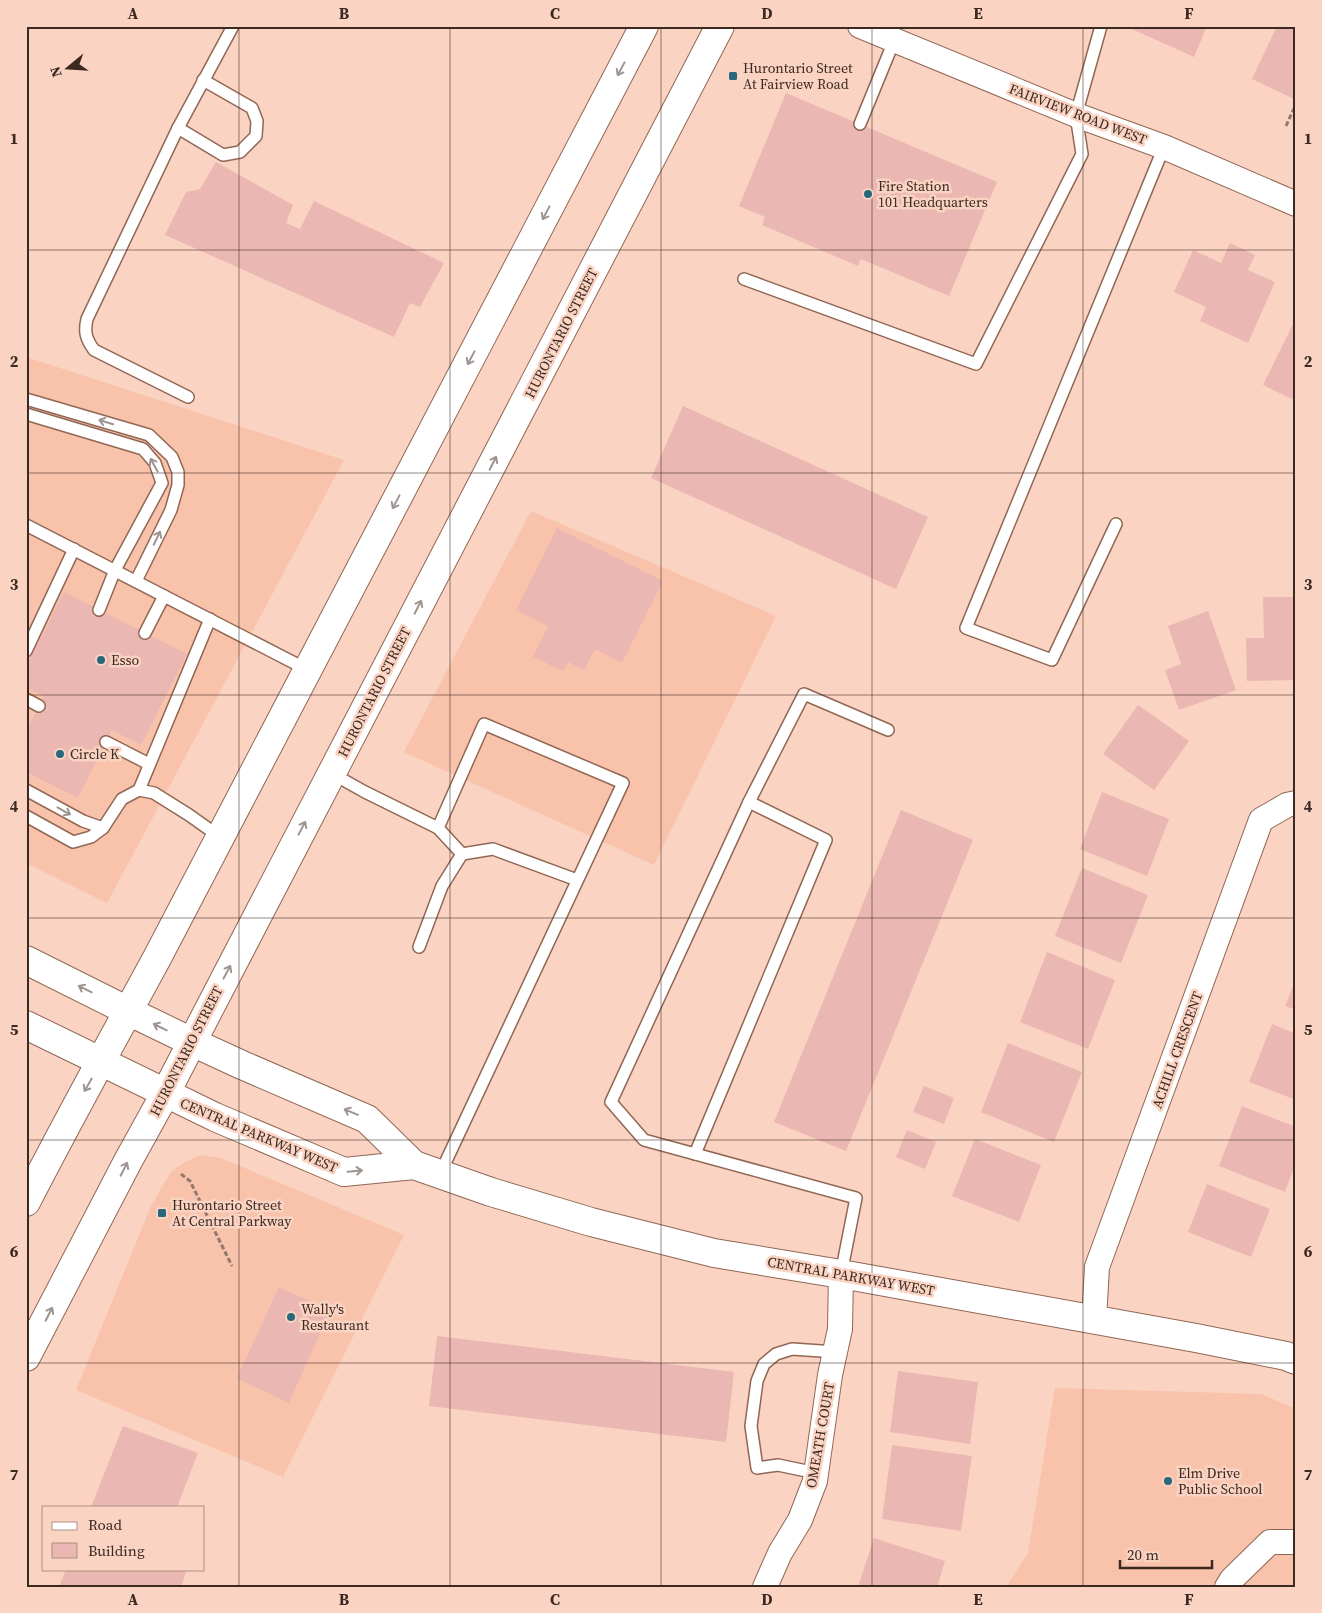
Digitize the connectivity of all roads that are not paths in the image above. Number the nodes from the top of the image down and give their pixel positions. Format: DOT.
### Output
graph roads {
  1 [pos="233,26"];
  2 [pos="644,26"];
  3 [pos="720,26"];
  4 [pos="860,26"];
  5 [pos="1101,26"];
  6 [pos="894,41"];
  7 [pos="203,80"];
  8 [pos="1076,115"];
  9 [pos="860,124"];
  10 [pos="178,128"];
  11 [pos="1164,147"];
  12 [pos="1296,204"];
  13 [pos="744,279"];
  14 [pos="188,397"];
  15 [pos="26,398"];
  16 [pos="26,414"];
  17 [pos="1116,524"];
  18 [pos="26,525"];
  19 [pos="74,549"];
  20 [pos="115,570"];
  21 [pos="136,581"];
  22 [pos="164,596"];
  23 [pos="99,610"];
  24 [pos="210,619"];
  25 [pos="146,633"];
  26 [pos="26,650"];
  27 [pos="308,670"];
  28 [pos="26,699"];
  29 [pos="40,706"];
  30 [pos="888,730"];
  31 [pos="106,742"];
  32 [pos="149,764"];
  33 [pos="331,773"];
  34 [pos="26,790"];
  35 [pos="139,790"];
  36 [pos="749,802"];
  37 [pos="1296,803"];
  38 [pos="26,816"];
  39 [pos="102,828"];
  40 [pos="438,828"];
  41 [pos="220,837"];
  42 [pos="462,854"];
  43 [pos="577,880"];
  44 [pos="418,947"];
  45 [pos="26,960"];
  46 [pos="128,1012"];
  47 [pos="26,1025"];
  48 [pos="192,1042"];
  49 [pos="102,1062"];
  50 [pos="165,1094"];
  51 [pos="695,1154"];
  52 [pos="414,1165"];
  53 [pos="440,1174"];
  54 [pos="26,1202"];
  55 [pos="841,1274"];
  56 [pos="1094,1320"];
  57 [pos="836,1352"];
  58 [pos="26,1357"];
  59 [pos="1296,1360"];
  60 [pos="816,1473"];
  61 [pos="1296,1542"];
  62 [pos="765,1587"];
  63 [pos="1227,1587"];
  1 -- 7 [label="lane"];
  2 -- 27 [label="main road, one-way"];
  33 -- 3 [label="main road, HURONTARIO STREET, one-way"];
  4 -- 6 [label="street, FAIRVIEW ROAD WEST"];
  5 -- 8 [label="lane"];
  6 -- 8 [label="street, FAIRVIEW ROAD WEST"];
  6 -- 9 [label="lane"];
  7 -- 10 [label="lane"];
  7 -- 10 [label="lane"];
  8 -- 11 [label="street, FAIRVIEW ROAD WEST"];
  8 -- 13 [label="lane"];
  10 -- 14 [label="lane"];
  11 -- 12 [label="street, FAIRVIEW ROAD WEST"];
  11 -- 17 [label="lane"];
  21 -- 15 [label="lane, one-way"];
  20 -- 16 [label="lane, one-way"];
  18 -- 19 [label="lane"];
  19 -- 20 [label="lane"];
  19 -- 26 [label="lane"];
  20 -- 21 [label="lane"];
  20 -- 23 [label="lane"];
  21 -- 22 [label="lane"];
  22 -- 24 [label="lane"];
  22 -- 25 [label="lane"];
  24 -- 27 [label="lane"];
  24 -- 32 [label="lane"];
  27 -- 41 [label="main road"];
  28 -- 29 [label="lane"];
  30 -- 36 [label="lane"];
  31 -- 32 [label="lane"];
  32 -- 35 [label="lane"];
  33 -- 40 [label="lane"];
  48 -- 33 [label="main road, HURONTARIO STREET, one-way"];
  34 -- 39 [label="lane, one-way"];
  35 -- 39 [label="lane"];
  35 -- 41 [label="lane"];
  36 -- 51 [label="lane"];
  36 -- 51 [label="lane"];
  37 -- 56 [label="street, ACHILL CRESCENT"];
  38 -- 39 [label="lane"];
  40 -- 42 [label="lane"];
  40 -- 43 [label="lane"];
  41 -- 46 [label="main road"];
  42 -- 43 [label="lane"];
  42 -- 44 [label="lane"];
  43 -- 53 [label="lane"];
  46 -- 45 [label="main road, CENTRAL PARKWAY WEST, one-way"];
  48 -- 46 [label="main road, CENTRAL PARKWAY WEST, one-way"];
  46 -- 49 [label="main road"];
  47 -- 49 [label="main road, CENTRAL PARKWAY WEST"];
  48 -- 50 [label="main road, HURONTARIO STREET"];
  52 -- 48 [label="main road, CENTRAL PARKWAY WEST, one-way"];
  49 -- 50 [label="main road, CENTRAL PARKWAY WEST"];
  49 -- 54 [label="main road, one-way"];
  50 -- 52 [label="main road, CENTRAL PARKWAY WEST, one-way"];
  58 -- 50 [label="main road, HURONTARIO STREET, one-way"];
  51 -- 55 [label="lane"];
  52 -- 53 [label="main road, CENTRAL PARKWAY WEST"];
  53 -- 55 [label="main road, CENTRAL PARKWAY WEST"];
  55 -- 56 [label="main road, CENTRAL PARKWAY WEST"];
  55 -- 57 [label="street, OMEATH COURT"];
  56 -- 59 [label="main road, CENTRAL PARKWAY WEST"];
  57 -- 60 [label="street, OMEATH COURT"];
  57 -- 60 [label="lane"];
  60 -- 62 [label="street, OMEATH COURT"];
  61 -- 63 [label="street"];
}
